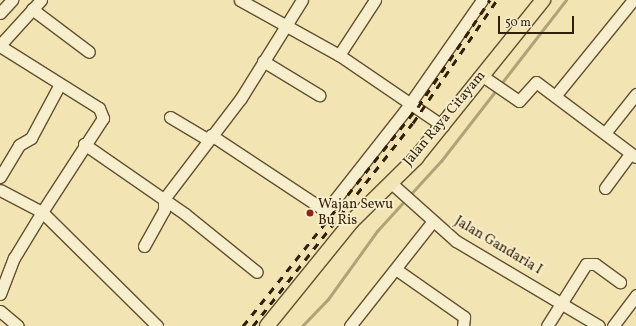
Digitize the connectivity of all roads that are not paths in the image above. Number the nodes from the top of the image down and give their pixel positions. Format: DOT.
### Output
graph roads {
  1 [pos="12,0"];
  2 [pos="41,0"];
  3 [pos="240,0"];
  4 [pos="302,0"];
  5 [pos="375,0"];
  6 [pos="482,0"];
  7 [pos="543,0"];
  8 [pos="633,0"];
  9 [pos="32,9"];
  10 [pos="0,13"];
  11 [pos="286,27"];
  12 [pos="0,46"];
  13 [pos="89,52"];
  14 [pos="340,55"];
  15 [pos="263,62"];
  16 [pos="483,77"];
  17 [pos="60,84"];
  18 [pos="636,94"];
  19 [pos="319,95"];
  20 [pos="555,96"];
  21 [pos="411,102"];
  22 [pos="170,117"];
  23 [pos="443,126"];
  24 [pos="605,133"];
  25 [pos="209,137"];
  26 [pos="84,144"];
  27 [pos="633,155"];
  28 [pos="0,177"];
  29 [pos="390,182"];
  30 [pos="604,188"];
  31 [pos="0,190"];
  32 [pos="164,199"];
  33 [pos="42,212"];
  34 [pos="432,222"];
  35 [pos="144,246"];
  36 [pos="397,270"];
  37 [pos="257,272"];
  38 [pos="620,282"];
  39 [pos="0,294"];
  40 [pos="636,295"];
  41 [pos="563,302"];
  42 [pos="0,312"];
  43 [pos="18,326"];
  44 [pos="157,326"];
  45 [pos="268,326"];
  46 [pos="350,326"];
  47 [pos="463,326"];
  48 [pos="547,326"];
  49 [pos="599,326"];
  50 [pos="613,326"];
  1 -- 10 [label="street"];
  2 -- 9 [label="street"];
  3 -- 11 [label="street"];
  4 -- 11 [label="street"];
  5 -- 14 [label="street"];
  6 -- 21 [label="street"];
  7 -- 16 [label="main road, Jalan Raya Citayam"];
  8 -- 20 [label="street"];
  9 -- 12 [label="street"];
  9 -- 13 [label="street"];
  11 -- 14 [label="street"];
  11 -- 15 [label="street"];
  12 -- 17 [label="street"];
  14 -- 21 [label="street"];
  15 -- 19 [label="street"];
  15 -- 25 [label="street"];
  16 -- 20 [label="street"];
  16 -- 23 [label="main road, Jalan Raya Citayam"];
  17 -- 26 [label="street"];
  17 -- 28 [label="street"];
  18 -- 24 [label="street"];
  20 -- 24 [label="street"];
  21 -- 23 [label="street"];
  21 -- 25 [label="street"];
  22 -- 25 [label="street"];
  23 -- 29 [label="main road, Jalan Raya Citayam"];
  24 -- 27 [label="street"];
  25 -- 32 [label="street"];
  26 -- 32 [label="street"];
  26 -- 33 [label="street"];
  27 -- 30 [label="street"];
  29 -- 34 [label="street, Jalan Gandaria I"];
  29 -- 45 [label="main road, Jalan Raya Citayam"];
  31 -- 33 [label="street"];
  32 -- 35 [label="street"];
  32 -- 37 [label="street"];
  33 -- 39 [label="street"];
  33 -- 44 [label="street"];
  34 -- 36 [label="street"];
  34 -- 41 [label="street, Jalan Gandaria I"];
  36 -- 46 [label="street"];
  36 -- 47 [label="street"];
  38 -- 41 [label="street"];
  40 -- 50 [label="street"];
  41 -- 48 [label="street"];
  41 -- 49 [label="street, Jalan Gandaria I"];
  42 -- 43 [label="street"];
}
